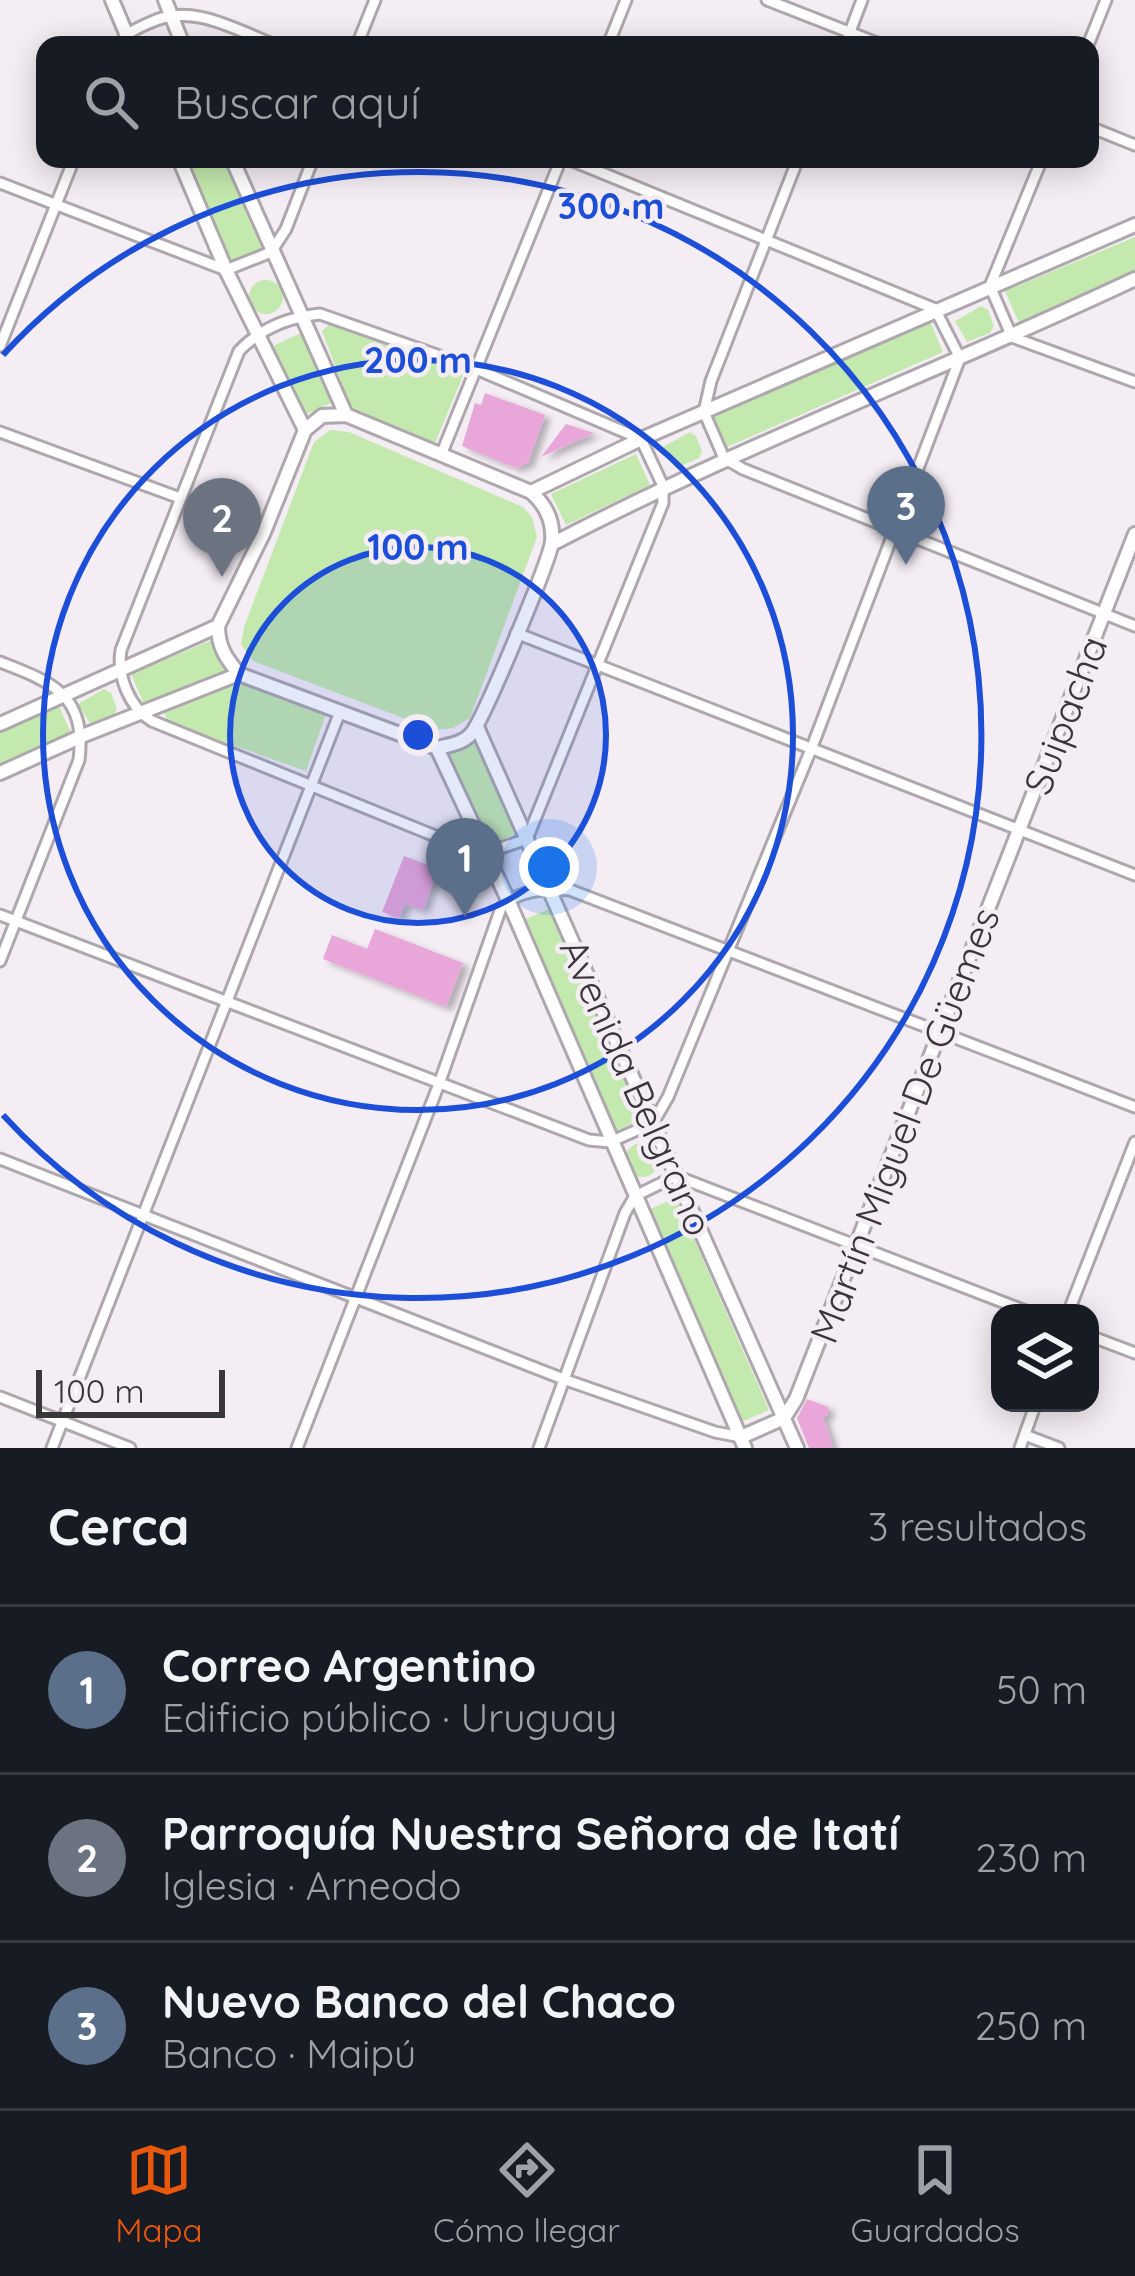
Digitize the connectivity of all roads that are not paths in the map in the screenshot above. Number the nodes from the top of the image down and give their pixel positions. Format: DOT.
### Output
graph roads {
  1 [pos="112,0"];
  2 [pos="375,0"];
  3 [pos="626,0"];
  4 [pos="767,0"];
  5 [pos="862,0"];
  6 [pos="1106,0"];
  7 [pos="167,6"];
  8 [pos="850,32"];
  9 [pos="123,36"];
  10 [pos="131,36"];
  11 [pos="179,36"];
  12 [pos="252,36"];
  13 [pos="361,36"];
  14 [pos="612,36"];
  15 [pos="848,36"];
  16 [pos="860,36"];
  17 [pos="1092,36"];
  18 [pos="1099,131"];
  19 [pos="1135,145"];
  20 [pos="70,168"];
  21 [pos="183,168"];
  22 [pos="236,168"];
  23 [pos="310,168"];
  24 [pos="560,168"];
  25 [pos="587,168"];
  26 [pos="794,168"];
  27 [pos="1038,168"];
  28 [pos="0,183"];
  29 [pos="56,205"];
  30 [pos="1135,225"];
  31 [pos="766,238"];
  32 [pos="271,252"];
  33 [pos="226,270"];
  34 [pos="1135,279"];
  35 [pos="990,286"];
  36 [pos="935,309"];
  37 [pos="302,316"];
  38 [pos="256,334"];
  39 [pos="1012,337"];
  40 [pos="0,346"];
  41 [pos="960,358"];
  42 [pos="474,368"];
  43 [pos="1135,382"];
  44 [pos="704,412"];
  45 [pos="346,415"];
  46 [pos="305,430"];
  47 [pos="0,431"];
  48 [pos="641,439"];
  49 [pos="441,455"];
  50 [pos="724,458"];
  51 [pos="663,486"];
  52 [pos="531,492"];
  53 [pos="180,498"];
  54 [pos="894,530"];
  55 [pos="1135,534"];
  56 [pos="552,544"];
  57 [pos="1104,614"];
  58 [pos="218,626"];
  59 [pos="1135,626"];
  60 [pos="516,633"];
  61 [pos="0,662"];
  62 [pos="599,667"];
  63 [pos="118,670"];
  64 [pos="239,674"];
  65 [pos="64,695"];
  66 [pos="340,712"];
  67 [pos="139,713"];
  68 [pos="0,724"];
  69 [pos="477,727"];
  70 [pos="82,736"];
  71 [pos="812,747"];
  72 [pos="436,748"];
  73 [pos="0,773"];
  74 [pos="313,784"];
  75 [pos="1020,829"];
  76 [pos="527,839"];
  77 [pos="486,853"];
  78 [pos="1135,875"];
  79 [pos="549,888"];
  80 [pos="508,900"];
  81 [pos="0,915"];
  82 [pos="16,921"];
  83 [pos="728,951"];
  84 [pos="0,962"];
  85 [pos="226,1002"];
  86 [pos="941,1032"];
  87 [pos="439,1084"];
  88 [pos="1135,1107"];
  89 [pos="653,1123"];
  90 [pos="610,1142"];
  91 [pos="1135,1142"];
  92 [pos="0,1160"];
  93 [pos="676,1176"];
  94 [pos="635,1196"];
  95 [pos="143,1215"];
  96 [pos="857,1246"];
  97 [pos="356,1297"];
  98 [pos="1008,1304"];
  99 [pos="1072,1304"];
  100 [pos="1099,1339"];
  101 [pos="1135,1353"];
  102 [pos="566,1380"];
  103 [pos="0,1397"];
  104 [pos="1033,1412"];
  105 [pos="784,1418"];
  106 [pos="63,1421"];
  107 [pos="1025,1435"];
  108 [pos="743,1443"];
  109 [pos="52,1448"];
  110 [pos="130,1448"];
  111 [pos="297,1448"];
  112 [pos="539,1448"];
  113 [pos="797,1448"];
  114 [pos="1020,1448"];
  115 [pos="1059,1448"];
  1 -- 9 [label="street"];
  2 -- 13 [label="street"];
  3 -- 14 [label="street"];
  4 -- 8 [label="street"];
  5 -- 8 [label="street"];
  6 -- 17 [label="street"];
  7 -- 10 [label="street"];
  7 -- 11 [label="street"];
  7 -- 12 [label="street"];
  8 -- 15 [label="street"];
  8 -- 16 [label="street"];
  18 -- 19 [label="street"];
  20 -- 29 [label="street"];
  21 -- 33 [label="street"];
  22 -- 32 [label="street"];
  23 -- 32 [label="street"];
  24 -- 42 [label="street"];
  25 -- 31 [label="street"];
  26 -- 31 [label="street"];
  27 -- 35 [label="street"];
  28 -- 29 [label="street"];
  29 -- 33 [label="street"];
  29 -- 40 [label="street"];
  30 -- 35 [label="street"];
  31 -- 36 [label="street"];
  31 -- 44 [label="street"];
  32 -- 33 [label="street"];
  32 -- 37 [label="street"];
  33 -- 38 [label="street"];
  34 -- 39 [label="street"];
  35 -- 36 [label="street"];
  35 -- 39 [label="street"];
  36 -- 41 [label="street"];
  36 -- 44 [label="street"];
  37 -- 38 [label="street"];
  37 -- 42 [label="street"];
  37 -- 45 [label="street"];
  38 -- 46 [label="street"];
  38 -- 53 [label="street"];
  39 -- 41 [label="street"];
  39 -- 43 [label="street"];
  41 -- 50 [label="street"];
  41 -- 54 [label="street"];
  42 -- 48 [label="street"];
  42 -- 49 [label="street"];
  44 -- 48 [label="street"];
  44 -- 50 [label="street"];
  45 -- 46 [label="street"];
  45 -- 49 [label="street"];
  46 -- 58 [label="street"];
  47 -- 53 [label="street"];
  48 -- 51 [label="street"];
  48 -- 52 [label="street"];
  49 -- 52 [label="street"];
  50 -- 51 [label="street"];
  50 -- 54 [label="street"];
  51 -- 56 [label="street"];
  51 -- 62 [label="street"];
  52 -- 56 [label="street"];
  53 -- 63 [label="street"];
  54 -- 57 [label="street"];
  54 -- 71 [label="street"];
  55 -- 57 [label="street, Suipacha"];
  56 -- 60 [label="street"];
  57 -- 59 [label="street"];
  57 -- 75 [label="street, Suipacha"];
  58 -- 63 [label="street"];
  58 -- 64 [label="street"];
  60 -- 62 [label="street"];
  60 -- 69 [label="street"];
  61 -- 65 [label="street"];
  62 -- 71 [label="street"];
  62 -- 76 [label="street"];
  63 -- 65 [label="street"];
  63 -- 67 [label="street"];
  64 -- 66 [label="street"];
  64 -- 67 [label="street"];
  65 -- 68 [label="street"];
  65 -- 70 [label="street"];
  66 -- 72 [label="street"];
  66 -- 74 [label="street"];
  67 -- 70 [label="street"];
  67 -- 74 [label="street"];
  69 -- 72 [label="street"];
  69 -- 76 [label="street, Avenida Belgrano"];
  70 -- 73 [label="street"];
  70 -- 82 [label="street"];
  71 -- 75 [label="street"];
  71 -- 83 [label="street"];
  72 -- 77 [label="street, Avenida Belgrano"];
  74 -- 77 [label="street"];
  74 -- 85 [label="street"];
  75 -- 78 [label="street"];
  75 -- 86 [label="street, Martín Miguel De Güemes"];
  76 -- 77 [label="street"];
  76 -- 79 [label="street, Avenida Belgrano"];
  77 -- 80 [label="street, Avenida Belgrano"];
  79 -- 80 [label="street"];
  79 -- 83 [label="street"];
  79 -- 89 [label="street, Avenida Belgrano"];
  80 -- 87 [label="street"];
  80 -- 90 [label="street, Avenida Belgrano"];
  81 -- 82 [label="street"];
  82 -- 84 [label="street"];
  82 -- 85 [label="street"];
  83 -- 86 [label="street"];
  83 -- 89 [label="street"];
  85 -- 87 [label="street"];
  85 -- 95 [label="street"];
  86 -- 88 [label="street"];
  86 -- 96 [label="street, Martín Miguel De Güemes"];
  87 -- 90 [label="street"];
  87 -- 97 [label="street"];
  89 -- 90 [label="street"];
  89 -- 93 [label="street, Avenida Belgrano"];
  90 -- 94 [label="street, Avenida Belgrano"];
  91 -- 99 [label="street"];
  92 -- 95 [label="street"];
  93 -- 94 [label="street"];
  93 -- 96 [label="street"];
  93 -- 105 [label="street, Avenida Belgrano"];
  94 -- 102 [label="street"];
  94 -- 108 [label="street, Avenida Belgrano"];
  95 -- 97 [label="street"];
  95 -- 106 [label="street"];
  96 -- 98 [label="street"];
  96 -- 105 [label="street, Martín Miguel De Güemes"];
  97 -- 102 [label="street"];
  97 -- 111 [label="street"];
  100 -- 101 [label="street"];
  102 -- 108 [label="street"];
  102 -- 112 [label="street"];
  103 -- 106 [label="street"];
  104 -- 107 [label="street"];
  105 -- 108 [label="street"];
  105 -- 113 [label="street, Avenida Belgrano"];
  106 -- 109 [label="street"];
  106 -- 110 [label="street"];
  107 -- 114 [label="street"];
  107 -- 115 [label="street"];
}
